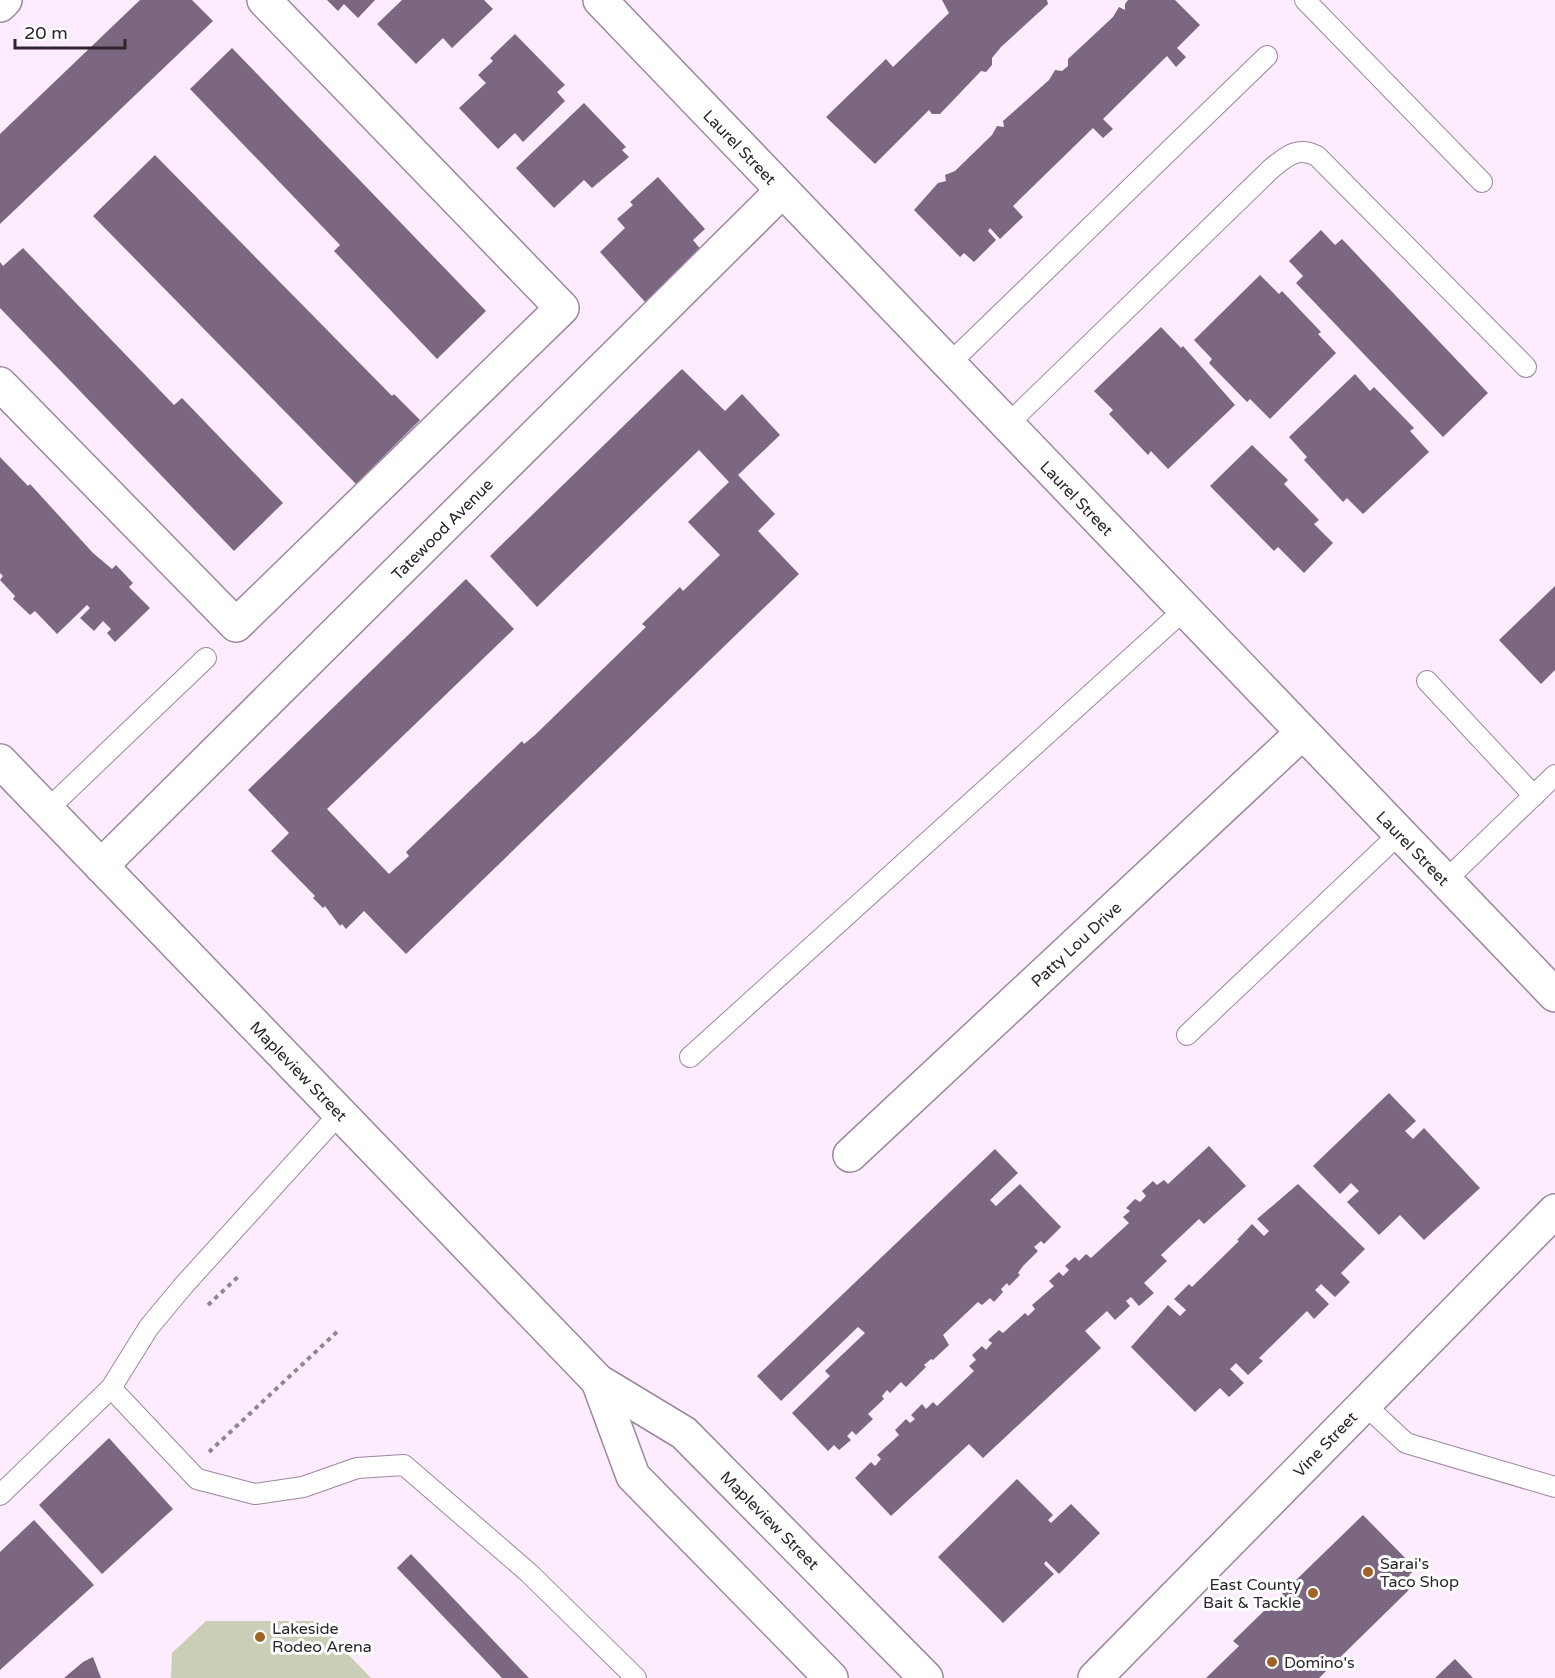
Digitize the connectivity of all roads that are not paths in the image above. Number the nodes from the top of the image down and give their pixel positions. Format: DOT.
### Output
graph roads {
  1 [pos="5,0"];
  2 [pos="264,0"];
  3 [pos="600,0"];
  4 [pos="1305,0"];
  5 [pos="0,5"];
  6 [pos="1267,56"];
  7 [pos="1482,182"];
  8 [pos="782,191"];
  9 [pos="949,364"];
  10 [pos="1526,367"];
  11 [pos="0,384"];
  12 [pos="1007,425"];
  13 [pos="1184,610"];
  14 [pos="206,658"];
  15 [pos="1427,681"];
  16 [pos="1302,733"];
  17 [pos="0,761"];
  18 [pos="1555,776"];
  19 [pos="1534,796"];
  20 [pos="47,810"];
  21 [pos="1399,834"];
  22 [pos="101,866"];
  23 [pos="1445,881"];
  24 [pos="1555,995"];
  25 [pos="1187,1035"];
  26 [pos="690,1058"];
  27 [pos="340,1113"];
  28 [pos="850,1155"];
  29 [pos="1555,1211"];
  30 [pos="598,1381"];
  31 [pos="111,1388"];
  32 [pos="1364,1404"];
  33 [pos="1551,1480"];
  34 [pos="0,1495"];
  35 [pos="636,1678"];
  36 [pos="831,1678"];
  37 [pos="926,1678"];
  38 [pos="1095,1678"];
  1 -- 5 [label="street"];
  2 -- 11 [label="street"];
  3 -- 8 [label="street, Laurel Street"];
  4 -- 7 [label="lane"];
  6 -- 9 [label="lane"];
  8 -- 9 [label="street, Laurel Street"];
  8 -- 22 [label="street, Tatewood Avenue"];
  9 -- 12 [label="street, Laurel Street"];
  10 -- 12 [label="lane"];
  12 -- 13 [label="street, Laurel Street"];
  13 -- 16 [label="street, Laurel Street"];
  13 -- 26 [label="lane"];
  14 -- 20 [label="lane"];
  15 -- 19 [label="lane"];
  16 -- 21 [label="street, Laurel Street"];
  16 -- 28 [label="street, Patty Lou Drive"];
  17 -- 20 [label="street, Mapleview Street"];
  18 -- 19 [label="lane"];
  19 -- 23 [label="lane"];
  20 -- 22 [label="street, Mapleview Street"];
  21 -- 23 [label="street, Laurel Street"];
  21 -- 25 [label="lane"];
  22 -- 27 [label="street, Mapleview Street"];
  23 -- 24 [label="street, Laurel Street"];
  27 -- 30 [label="street, Mapleview Street"];
  27 -- 31 [label="lane"];
  29 -- 32 [label="street, Vine Street"];
  30 -- 36 [label="street, Mapleview Street"];
  30 -- 37 [label="street, Mapleview Street"];
  31 -- 34 [label="lane"];
  31 -- 35 [label="lane"];
  32 -- 33 [label="lane"];
  32 -- 38 [label="street, Vine Street"];
}
